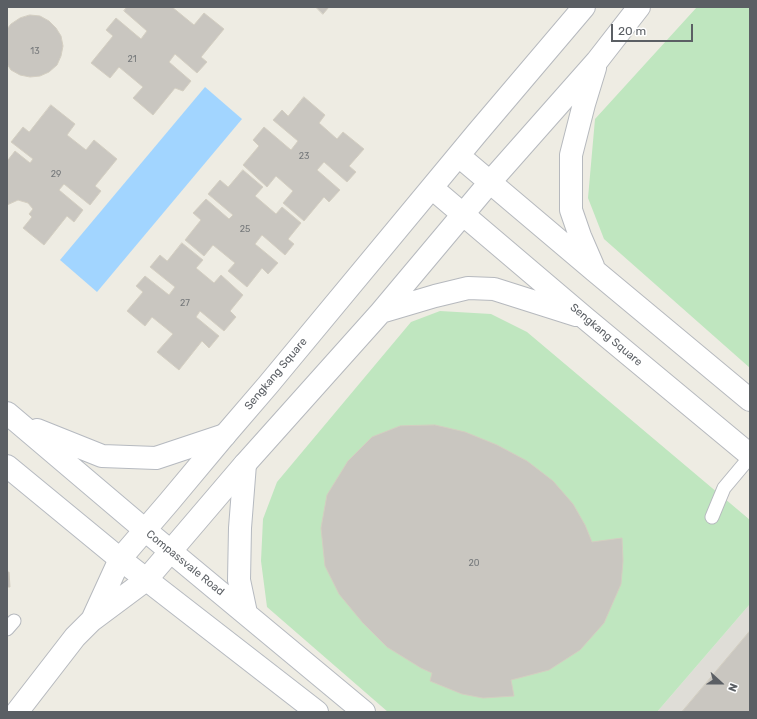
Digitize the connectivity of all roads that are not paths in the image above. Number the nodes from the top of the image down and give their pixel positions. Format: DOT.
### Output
graph roads {
  1 [pos="584,7"];
  2 [pos="639,7"];
  3 [pos="597,61"];
  4 [pos="459,156"];
  5 [pos="490,182"];
  6 [pos="432,188"];
  7 [pos="463,214"];
  8 [pos="595,271"];
  9 [pos="381,312"];
  10 [pos="585,318"];
  11 [pos="750,400"];
  12 [pos="13,418"];
  13 [pos="225,435"];
  14 [pos="750,456"];
  15 [pos="245,464"];
  16 [pos="7,466"];
  17 [pos="712,517"];
  18 [pos="145,530"];
  19 [pos="171,550"];
  20 [pos="120,559"];
  21 [pos="146,580"];
  22 [pos="246,613"];
  23 [pos="91,621"];
  24 [pos="16,712"];
  25 [pos="317,712"];
  26 [pos="364,712"];
  1 -- 4 [label="street, Sengkang Square"];
  2 -- 3 [label="street"];
  3 -- 5 [label="street"];
  3 -- 8 [label="street"];
  4 -- 5 [label="street"];
  4 -- 6 [label="street, Sengkang Square"];
  5 -- 7 [label="street"];
  5 -- 8 [label="street"];
  6 -- 7 [label="street, Sengkang Square"];
  6 -- 13 [label="street, Sengkang Square"];
  7 -- 9 [label="street"];
  7 -- 10 [label="street, Sengkang Square"];
  8 -- 11 [label="street"];
  9 -- 10 [label="street"];
  9 -- 15 [label="street"];
  10 -- 14 [label="street, Sengkang Square"];
  12 -- 13 [label="street"];
  12 -- 18 [label="street, Compassvale Road"];
  13 -- 18 [label="street, Sengkang Square"];
  14 -- 17 [label="lane"];
  15 -- 19 [label="street"];
  15 -- 22 [label="street"];
  16 -- 20 [label="street"];
  18 -- 19 [label="street, Compassvale Road"];
  18 -- 20 [label="street, Sengkang Square"];
  19 -- 21 [label="street"];
  19 -- 22 [label="street, Compassvale Road"];
  20 -- 21 [label="street"];
  20 -- 23 [label="street, Sengkang Square"];
  21 -- 23 [label="street"];
  21 -- 25 [label="street"];
  22 -- 26 [label="street, Compassvale Road"];
  23 -- 24 [label="street"];
}
